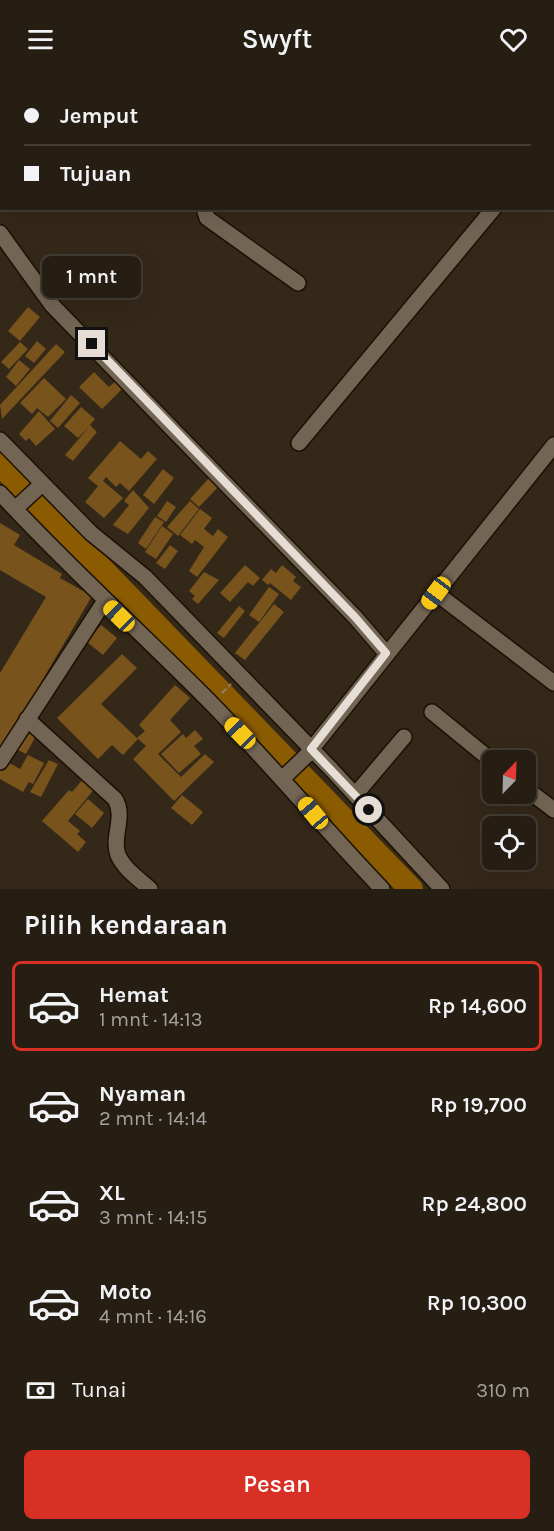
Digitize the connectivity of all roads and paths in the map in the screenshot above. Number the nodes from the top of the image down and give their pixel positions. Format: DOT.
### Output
graph roads {
  1 [pos="205,210"];
  2 [pos="492,210"];
  3 [pos="0,233"];
  4 [pos="298,283"];
  5 [pos="0,440"];
  6 [pos="299,443"];
  7 [pos="554,445"];
  8 [pos="39,487"];
  9 [pos="9,501"];
  10 [pos="436,593"];
  11 [pos="104,602"];
  12 [pos="382,659"];
  13 [pos="233,682"];
  14 [pos="554,683"];
  15 [pos="217,698"];
  16 [pos="432,712"];
  17 [pos="27,719"];
  18 [pos="404,737"];
  19 [pos="309,752"];
  20 [pos="482,753"];
  21 [pos="0,762"];
  22 [pos="288,775"];
  23 [pos="355,795"];
  24 [pos="536,796"];
  25 [pos="554,810"];
  26 [pos="150,889"];
  27 [pos="382,889"];
  28 [pos="442,889"];
  1 -- 4 [label="street"];
  2 -- 6 [label="street"];
  3 -- 12 [label="street"];
  5 -- 8 [label="street"];
  7 -- 10 [label="street"];
  8 -- 9 [label="street"];
  8 -- 19 [label="street"];
  9 -- 11 [label="street"];
  10 -- 12 [label="street"];
  10 -- 14 [label="street"];
  11 -- 17 [label="street"];
  11 -- 22 [label="street"];
  12 -- 19 [label="street"];
  13 -- 15 [label="path"];
  16 -- 20 [label="street"];
  17 -- 21 [label="street"];
  17 -- 26 [label="street"];
  18 -- 23 [label="street"];
  19 -- 22 [label="street"];
  19 -- 23 [label="street"];
  22 -- 27 [label="street"];
  23 -- 28 [label="street"];
  24 -- 25 [label="street"];
}
